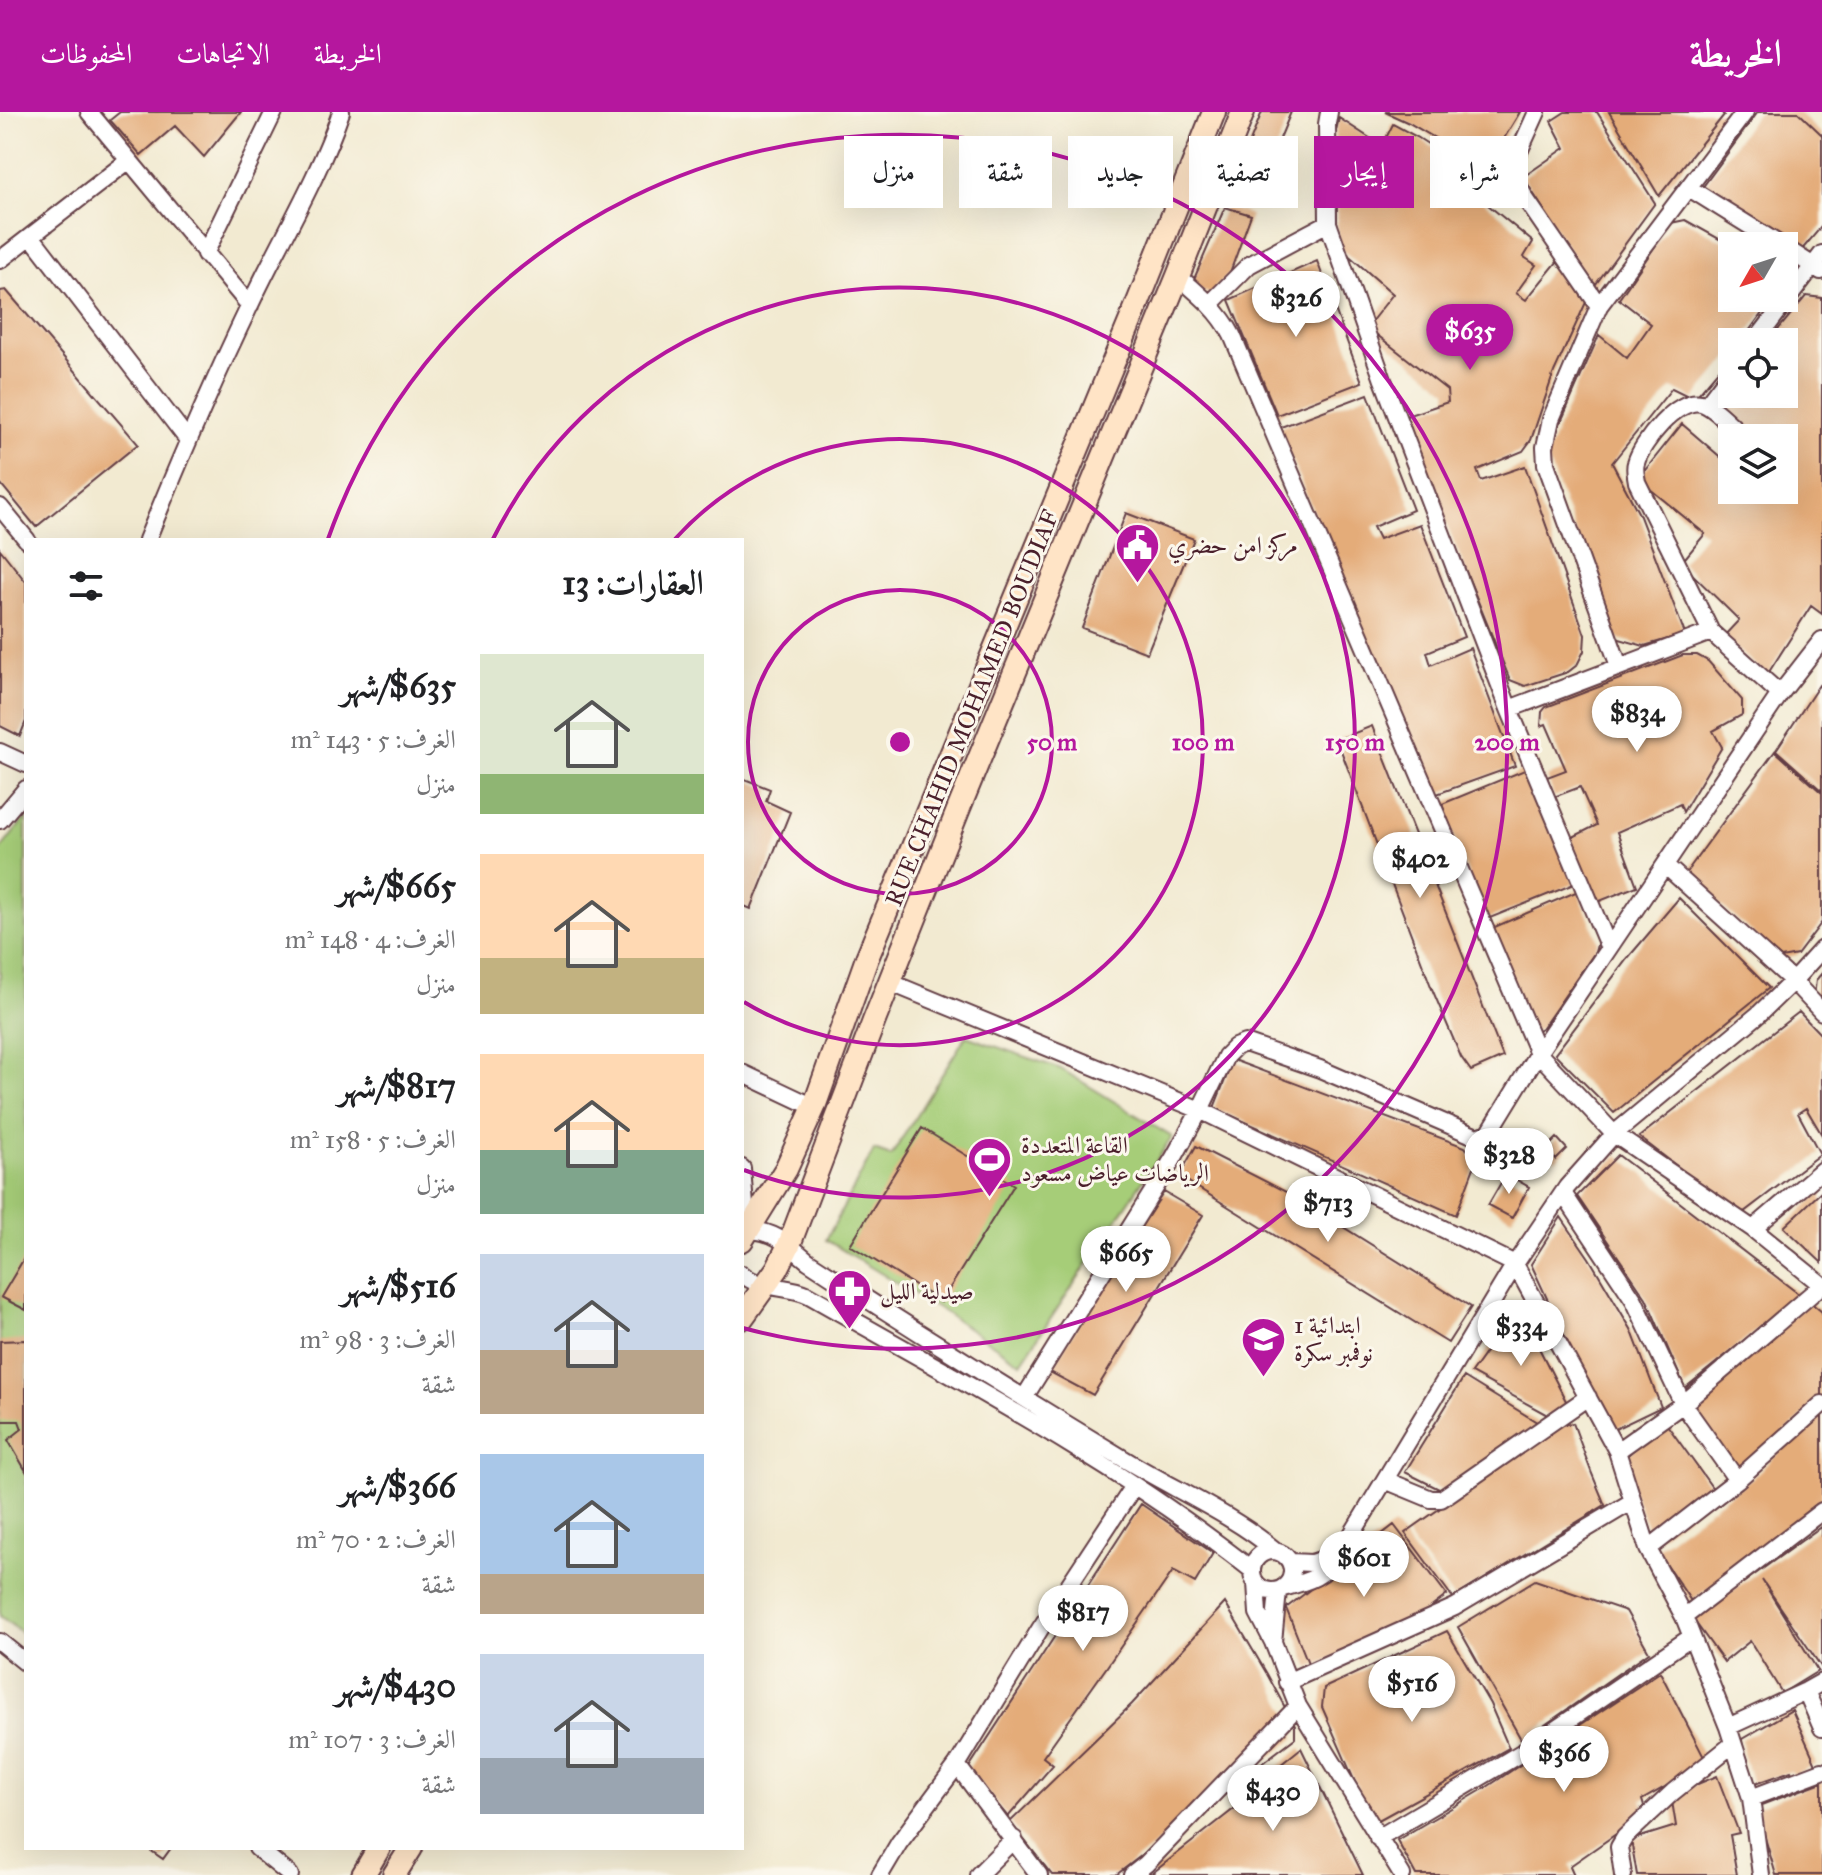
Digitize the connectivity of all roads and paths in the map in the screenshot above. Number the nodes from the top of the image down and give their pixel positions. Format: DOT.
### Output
graph roads {
  1 [pos="274,112"];
  2 [pos="341,112"];
  3 [pos="1214,112"];
  4 [pos="1243,112"];
  5 [pos="1329,112"];
  6 [pos="1537,112"];
  7 [pos="1745,112"];
  8 [pos="96,115"];
  9 [pos="128,161"];
  10 [pos="1689,188"];
  11 [pos="1328,223"];
  12 [pos="1759,232"];
  13 [pos="31,236"];
  14 [pos="205,254"];
  15 [pos="1798,254"];
  16 [pos="0,260"];
  17 [pos="1819,264"];
  18 [pos="1178,276"];
  19 [pos="1210,304"];
  20 [pos="250,306"];
  21 [pos="1599,306"];
  22 [pos="1766,328"];
  23 [pos="1718,389"];
  24 [pos="1706,405"];
  25 [pos="1728,424"];
  26 [pos="188,440"];
  27 [pos="0,507"];
  28 [pos="25,538"];
  29 [pos="148,538"];
  30 [pos="1711,632"];
  31 [pos="1822,640"];
  32 [pos="1619,666"];
  33 [pos="1780,694"];
  34 [pos="1509,709"];
  35 [pos="0,752"];
  36 [pos="24,763"];
  37 [pos="24,791"];
  38 [pos="0,820"];
  39 [pos="1665,865"];
  40 [pos="1609,948"];
  41 [pos="1822,949"];
  42 [pos="1793,981"];
  43 [pos="889,982"];
  44 [pos="1822,1012"];
  45 [pos="1538,1053"];
  46 [pos="744,1074"];
  47 [pos="814,1107"];
  48 [pos="1200,1110"];
  49 [pos="1614,1134"];
  50 [pos="1822,1170"];
  51 [pos="1563,1193"];
  52 [pos="1753,1229"];
  53 [pos="744,1235"];
  54 [pos="789,1245"];
  55 [pos="1515,1264"];
  56 [pos="744,1276"];
  57 [pos="766,1286"];
  58 [pos="744,1315"];
  59 [pos="1588,1397"];
  60 [pos="1024,1398"];
  61 [pos="1683,1404"];
  62 [pos="1822,1404"];
  63 [pos="1617,1451"];
  64 [pos="1385,1480"];
  65 [pos="1737,1480"];
  66 [pos="1134,1486"];
  67 [pos="1633,1501"];
  68 [pos="1822,1511"];
  69 [pos="1648,1549"];
  70 [pos="1276,1551"];
  71 [pos="1340,1554"];
  72 [pos="1291,1562"];
  73 [pos="1254,1576"];
  74 [pos="1280,1589"];
  75 [pos="1684,1617"];
  76 [pos="1691,1637"];
  77 [pos="0,1642"];
  78 [pos="1273,1642"];
  79 [pos="24,1661"];
  80 [pos="1287,1682"];
  81 [pos="1822,1682"];
  82 [pos="1806,1691"];
  83 [pos="1298,1706"];
  84 [pos="1728,1727"];
  85 [pos="1822,1728"];
  86 [pos="1733,1744"];
  87 [pos="957,1765"];
  88 [pos="1822,1771"];
  89 [pos="1751,1798"];
  90 [pos="1378,1838"];
  91 [pos="1014,1839"];
  92 [pos="259,1850"];
  93 [pos="378,1850"];
  94 [pos="410,1850"];
  95 [pos="1395,1872"];
  96 [pos="290,1875"];
  97 [pos="363,1875"];
  98 [pos="394,1875"];
  99 [pos="880,1875"];
  100 [pos="978,1875"];
  101 [pos="1039,1875"];
  102 [pos="1132,1875"];
  103 [pos="1623,1875"];
  104 [pos="1761,1875"];
  1 -- 14 [label="street"];
  2 -- 20 [label="street"];
  3 -- 47 [label="main road, RUE CHAHID MOHAMED BOUDIAF"];
  4 -- 18 [label="main road, RUE CHAHID MOHAMED BOUDIAF"];
  5 -- 11 [label="street"];
  6 -- 21 [label="street"];
  7 -- 10 [label="street"];
  8 -- 9 [label="street"];
  9 -- 13 [label="street"];
  9 -- 14 [label="street"];
  10 -- 12 [label="street"];
  10 -- 21 [label="street"];
  11 -- 19 [label="street"];
  11 -- 34 [label="street"];
  13 -- 16 [label="street"];
  13 -- 26 [label="street"];
  14 -- 20 [label="street"];
  15 -- 17 [label="street"];
  17 -- 22 [label="street"];
  18 -- 19 [label="street"];
  18 -- 43 [label="main road, RUE CHAHID MOHAMED BOUDIAF"];
  19 -- 45 [label="street"];
  20 -- 26 [label="street"];
  21 -- 32 [label="street"];
  23 -- 24 [label="street"];
  24 -- 25 [label="street"];
  24 -- 30 [label="street"];
  26 -- 29 [label="street"];
  27 -- 28 [label="street"];
  30 -- 32 [label="street"];
  30 -- 33 [label="street"];
  31 -- 33 [label="street"];
  32 -- 34 [label="street"];
  33 -- 39 [label="street"];
  34 -- 40 [label="street"];
  35 -- 36 [label="street"];
  37 -- 38 [label="street"];
  39 -- 40 [label="street"];
  39 -- 42 [label="street"];
  40 -- 45 [label="street"];
  41 -- 42 [label="street"];
  42 -- 44 [label="street"];
  42 -- 49 [label="street"];
  43 -- 48 [label="street"];
  43 -- 54 [label="main road, RUE CHAHID MOHAMED BOUDIAF"];
  45 -- 48 [label="street"];
  45 -- 49 [label="street"];
  46 -- 47 [label="street"];
  47 -- 53 [label="main road, RUE CHAHID MOHAMED BOUDIAF"];
  48 -- 55 [label="street"];
  48 -- 60 [label="street"];
  49 -- 51 [label="street"];
  49 -- 52 [label="street"];
  50 -- 52 [label="street"];
  51 -- 55 [label="street"];
  51 -- 61 [label="street"];
  52 -- 61 [label="street"];
  53 -- 54 [label="street"];
  54 -- 57 [label="main road, RUE CHAHID MOHAMED BOUDIAF"];
  54 -- 60 [label="street"];
  55 -- 59 [label="street"];
  55 -- 64 [label="street"];
  56 -- 57 [label="street"];
  57 -- 58 [label="main road, RUE CHAHID MOHAMED BOUDIAF"];
  57 -- 66 [label="street"];
  59 -- 63 [label="street"];
  59 -- 64 [label="street"];
  60 -- 70 [label="street"];
  61 -- 63 [label="street"];
  61 -- 65 [label="street"];
  62 -- 65 [label="street"];
  63 -- 67 [label="street"];
  64 -- 71 [label="street"];
  65 -- 69 [label="street"];
  66 -- 73 [label="street"];
  66 -- 87 [label="street"];
  67 -- 69 [label="street"];
  67 -- 80 [label="street"];
  68 -- 75 [label="street"];
  69 -- 75 [label="street"];
  70 -- 72 [label="street"];
  70 -- 73 [label="street"];
  71 -- 72 [label="street"];
  71 -- 74 [label="street"];
  72 -- 74 [label="street"];
  73 -- 74 [label="street"];
  73 -- 78 [label="street"];
  74 -- 78 [label="street"];
  75 -- 76 [label="street"];
  76 -- 84 [label="street"];
  76 -- 90 [label="street"];
  77 -- 79 [label="street"];
  78 -- 80 [label="street"];
  80 -- 83 [label="street"];
  81 -- 82 [label="street"];
  82 -- 84 [label="street"];
  82 -- 85 [label="street"];
  83 -- 90 [label="street"];
  83 -- 102 [label="street"];
  84 -- 86 [label="street"];
  86 -- 89 [label="street"];
  86 -- 103 [label="street"];
  87 -- 91 [label="street"];
  87 -- 99 [label="street"];
  88 -- 89 [label="street"];
  89 -- 104 [label="street"];
  90 -- 95 [label="street"];
  91 -- 100 [label="street"];
  91 -- 101 [label="street"];
  92 -- 96 [label="street"];
  93 -- 97 [label="main road"];
  94 -- 98 [label="main road"];
}
